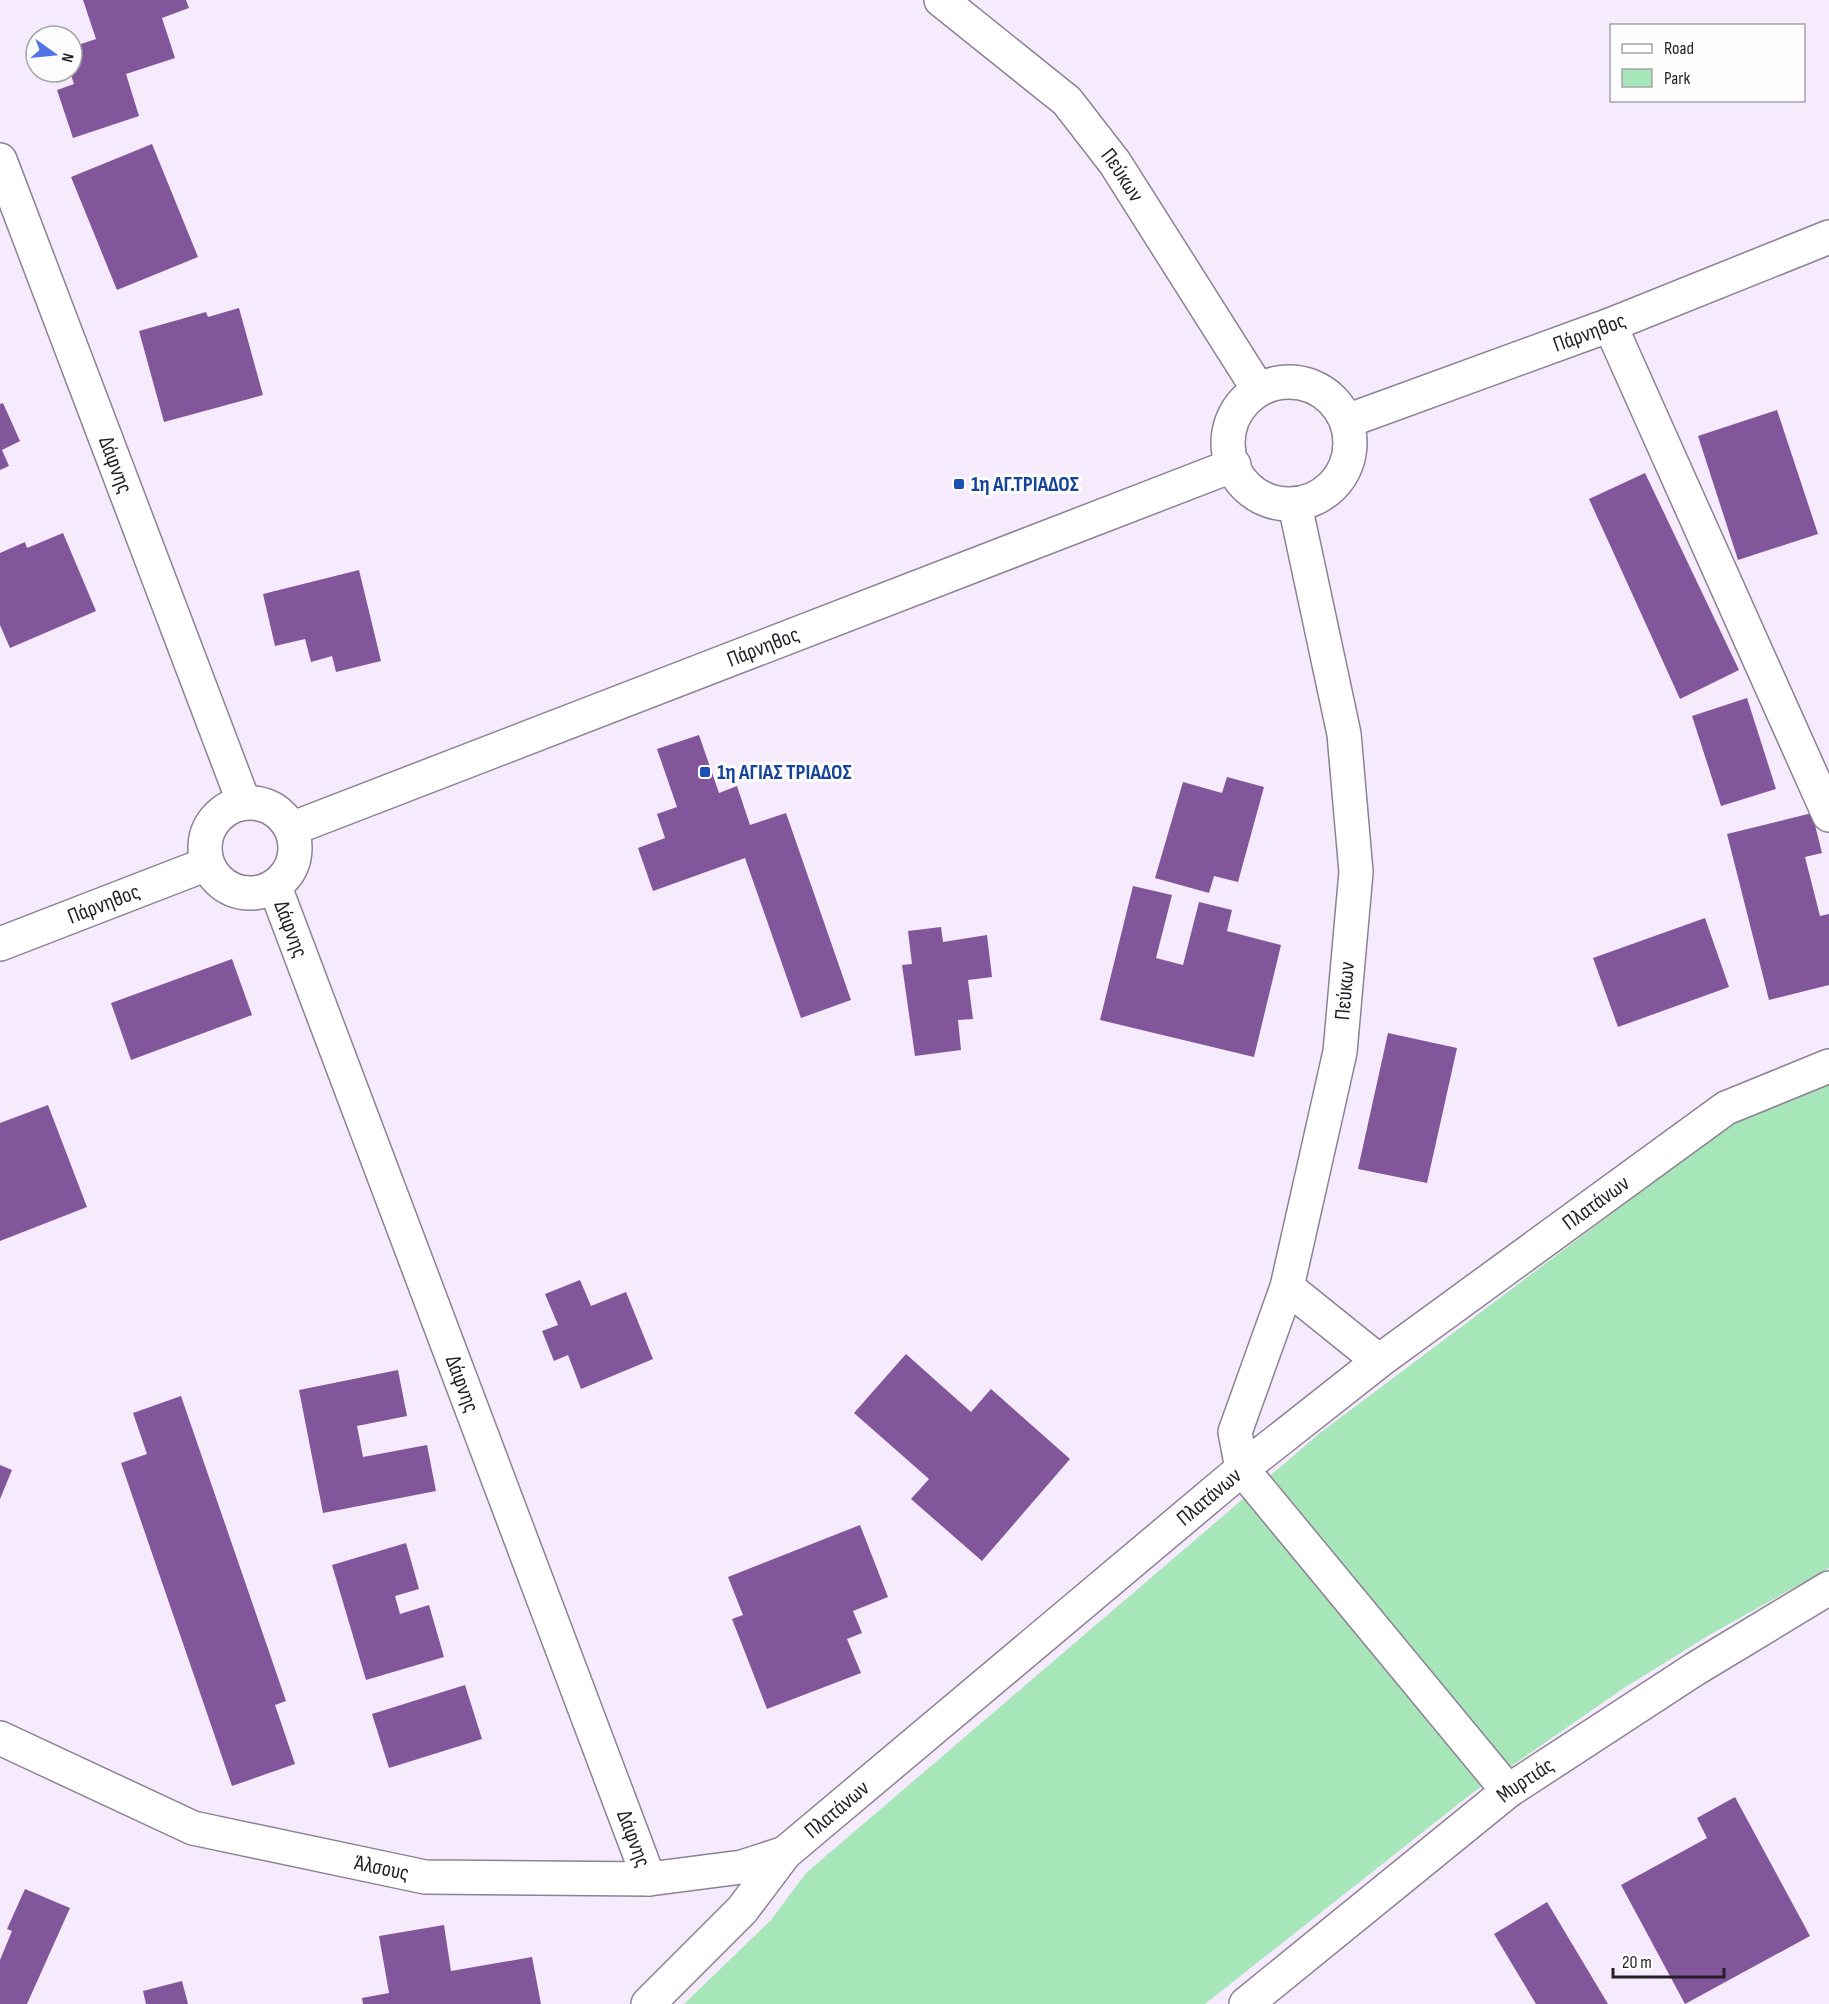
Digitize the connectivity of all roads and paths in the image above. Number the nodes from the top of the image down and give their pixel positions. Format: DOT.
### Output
graph roads {
  1 [pos="941,0"];
  2 [pos="0,160"];
  3 [pos="1829,237"];
  4 [pos="1610,325"];
  5 [pos="1258,389"];
  6 [pos="1347,421"];
  7 [pos="1234,465"];
  8 [pos="1295,505"];
  9 [pos="244,803"];
  10 [pos="1829,815"];
  11 [pos="291,829"];
  12 [pos="207,864"];
  13 [pos="275,887"];
  14 [pos="0,944"];
  15 [pos="1829,1066"];
  16 [pos="1287,1287"];
  17 [pos="1379,1361"];
  18 [pos="1242,1469"];
  19 [pos="1829,1588"];
  20 [pos="0,1738"];
  21 [pos="1508,1791"];
  22 [pos="785,1853"];
  23 [pos="649,1880"];
  24 [pos="648,2004"];
  25 [pos="1246,2004"];
  1 -- 5 [label="street, Πεύκων"];
  2 -- 9 [label="street, Δάφνης"];
  3 -- 4 [label="street, Πάρνηθος"];
  4 -- 6 [label="street, Πάρνηθος"];
  4 -- 10 [label="street"];
  5 -- 6 [label="street"];
  5 -- 7 [label="street"];
  6 -- 8 [label="street"];
  7 -- 8 [label="street"];
  7 -- 11 [label="street, Πάρνηθος"];
  8 -- 16 [label="street, Πεύκων"];
  9 -- 11 [label="street"];
  9 -- 12 [label="street"];
  11 -- 13 [label="street"];
  12 -- 13 [label="street"];
  12 -- 14 [label="street, Πάρνηθος"];
  13 -- 23 [label="street, Δάφνης"];
  15 -- 17 [label="street, Πλατάνων"];
  16 -- 17 [label="street"];
  16 -- 18 [label="street, Πεύκων"];
  17 -- 18 [label="street, Πλατάνων"];
  18 -- 21 [label="street"];
  18 -- 22 [label="street, Πλατάνων"];
  19 -- 21 [label="street, Μυρτιάς"];
  20 -- 23 [label="street, Άλσους"];
  21 -- 25 [label="street, Μυρτιάς"];
  22 -- 23 [label="street, Άλσους"];
  22 -- 24 [label="street, Πλατάνων"];
}
